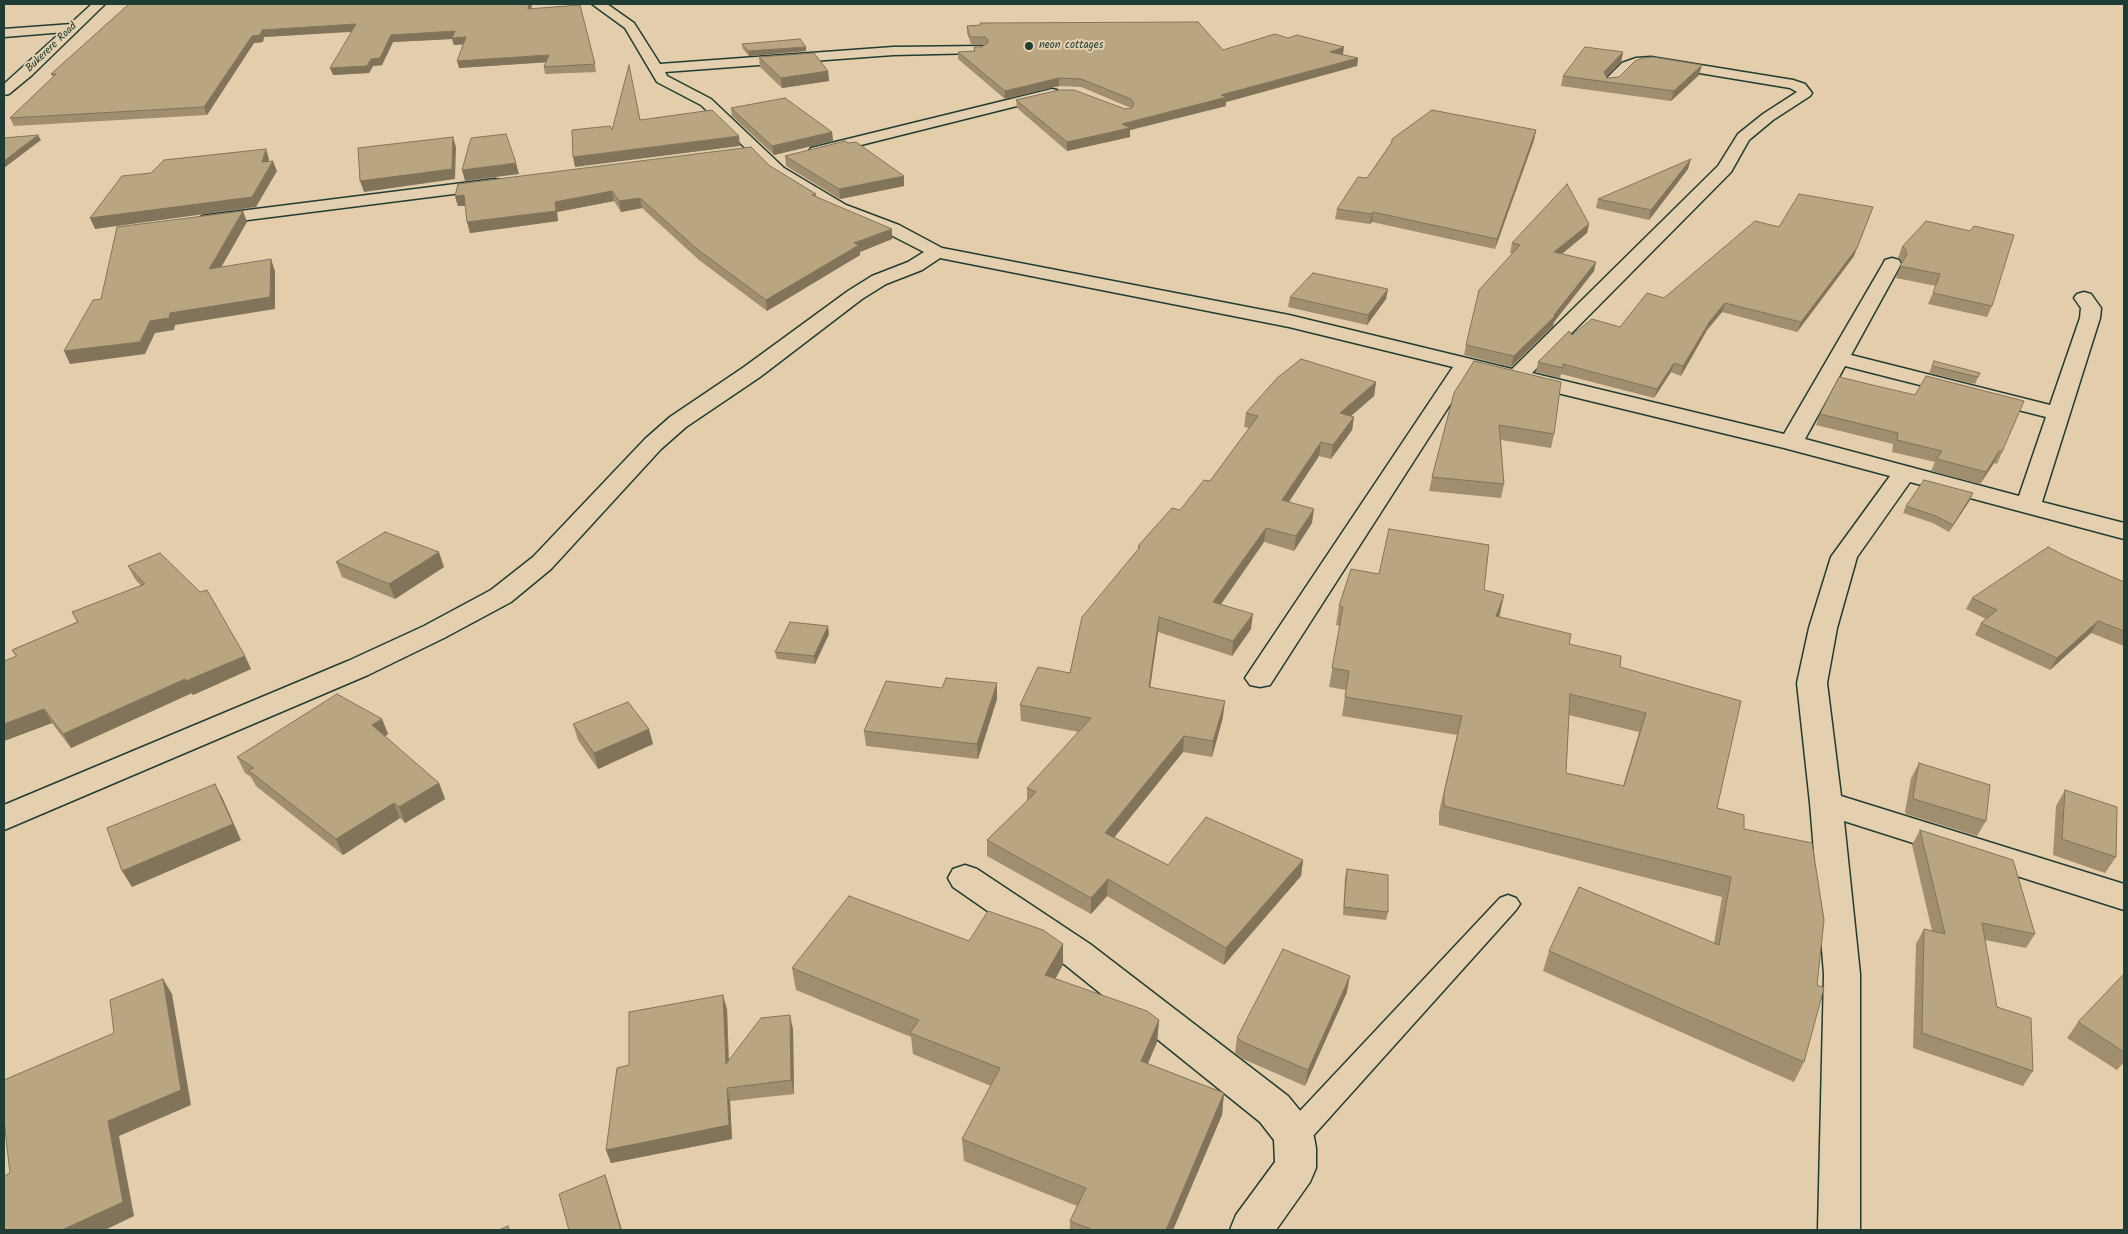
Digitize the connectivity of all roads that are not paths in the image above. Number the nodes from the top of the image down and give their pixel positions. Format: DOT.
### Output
graph roads {
  1 [pos="99,4"];
  2 [pos="598,4"];
  3 [pos="72,28"];
  4 [pos="4,33"];
  5 [pos="980,49"];
  6 [pos="655,69"];
  7 [pos="1610,83"];
  8 [pos="4,90"];
  9 [pos="1069,91"];
  10 [pos="757,150"];
  11 [pos="737,153"];
  12 [pos="770,163"];
  13 [pos="511,182"];
  14 [pos="196,222"];
  15 [pos="937,252"];
  16 [pos="1892,264"];
  17 [pos="2084,298"];
  18 [pos="1839,358"];
  19 [pos="1464,365"];
  20 [pos="1516,377"];
  21 [pos="2059,414"];
  22 [pos="1791,443"];
  23 [pos="1904,474"];
  24 [pos="2028,506"];
  25 [pos="2124,531"];
  26 [pos="1260,678"];
  27 [pos="1826,803"];
  28 [pos="4,818"];
  29 [pos="965,878"];
  30 [pos="2124,897"];
  31 [pos="1508,904"];
  32 [pos="1294,1137"];
  33 [pos="1252,1230"];
  34 [pos="1839,1230"];
  1 -- 3 [label="street, Bukerere Road"];
  2 -- 6 [label="street"];
  3 -- 4 [label="street"];
  3 -- 8 [label="street, Bukerere Road"];
  5 -- 6 [label="street"];
  6 -- 10 [label="street"];
  7 -- 20 [label="street"];
  9 -- 12 [label="street"];
  10 -- 11 [label="street"];
  10 -- 12 [label="street"];
  12 -- 15 [label="street"];
  13 -- 14 [label="street"];
  15 -- 19 [label="street"];
  15 -- 28 [label="street"];
  16 -- 18 [label="street"];
  17 -- 21 [label="street"];
  18 -- 21 [label="street"];
  18 -- 22 [label="street"];
  19 -- 20 [label="street"];
  19 -- 26 [label="street"];
  20 -- 22 [label="street"];
  21 -- 24 [label="street"];
  22 -- 23 [label="street"];
  23 -- 24 [label="street"];
  23 -- 27 [label="street"];
  24 -- 25 [label="street"];
  27 -- 30 [label="street"];
  27 -- 34 [label="street"];
  29 -- 32 [label="street"];
  31 -- 32 [label="lane"];
  32 -- 33 [label="street"];
}
